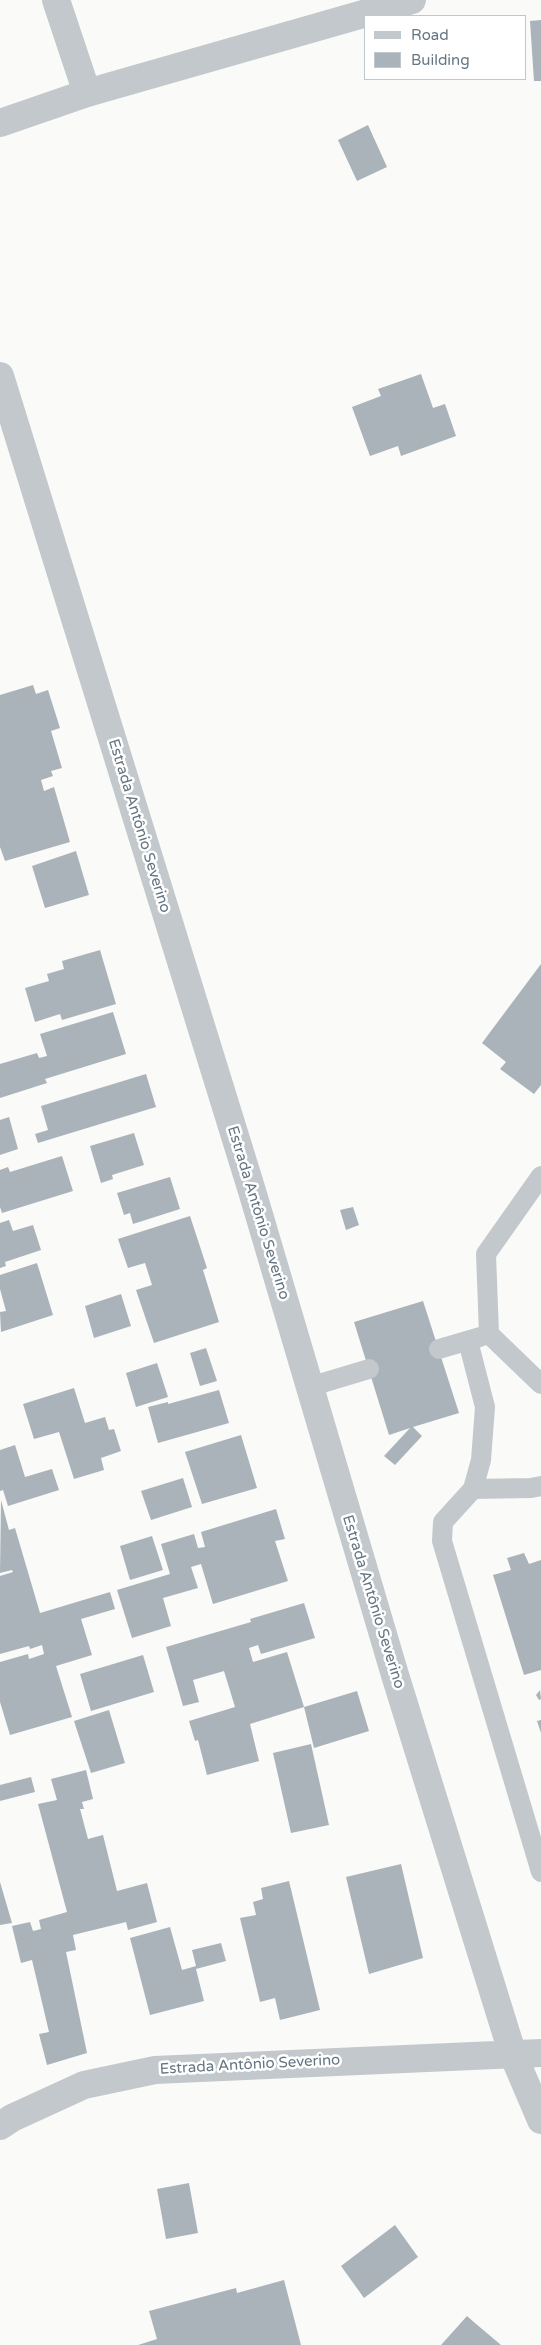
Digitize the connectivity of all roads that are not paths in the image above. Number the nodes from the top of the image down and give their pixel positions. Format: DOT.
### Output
graph roads {
  1 [pos="56,0"];
  2 [pos="412,0"];
  3 [pos="87,93"];
  4 [pos="0,123"];
  5 [pos="0,376"];
  6 [pos="541,1176"];
  7 [pos="489,1334"];
  8 [pos="468,1340"];
  9 [pos="438,1349"];
  10 [pos="369,1369"];
  11 [pos="541,1384"];
  12 [pos="309,1387"];
  13 [pos="541,1486"];
  14 [pos="473,1489"];
  15 [pos="541,1872"];
  16 [pos="512,2052"];
  17 [pos="541,2053"];
  18 [pos="541,2120"];
  19 [pos="0,2126"];
  1 -- 3 [label="street"];
  2 -- 3 [label="street"];
  3 -- 4 [label="street"];
  5 -- 12 [label="street, Estrada Antônio Severino"];
  6 -- 7 [label="lane"];
  7 -- 8 [label="lane"];
  7 -- 11 [label="lane"];
  8 -- 9 [label="lane"];
  8 -- 14 [label="lane"];
  10 -- 12 [label="lane"];
  12 -- 16 [label="street, Estrada Antônio Severino"];
  13 -- 14 [label="lane"];
  14 -- 15 [label="lane"];
  16 -- 17 [label="street"];
  16 -- 18 [label="street, Estrada Antônio Severino"];
  16 -- 19 [label="street, Estrada Antônio Severino"];
}
